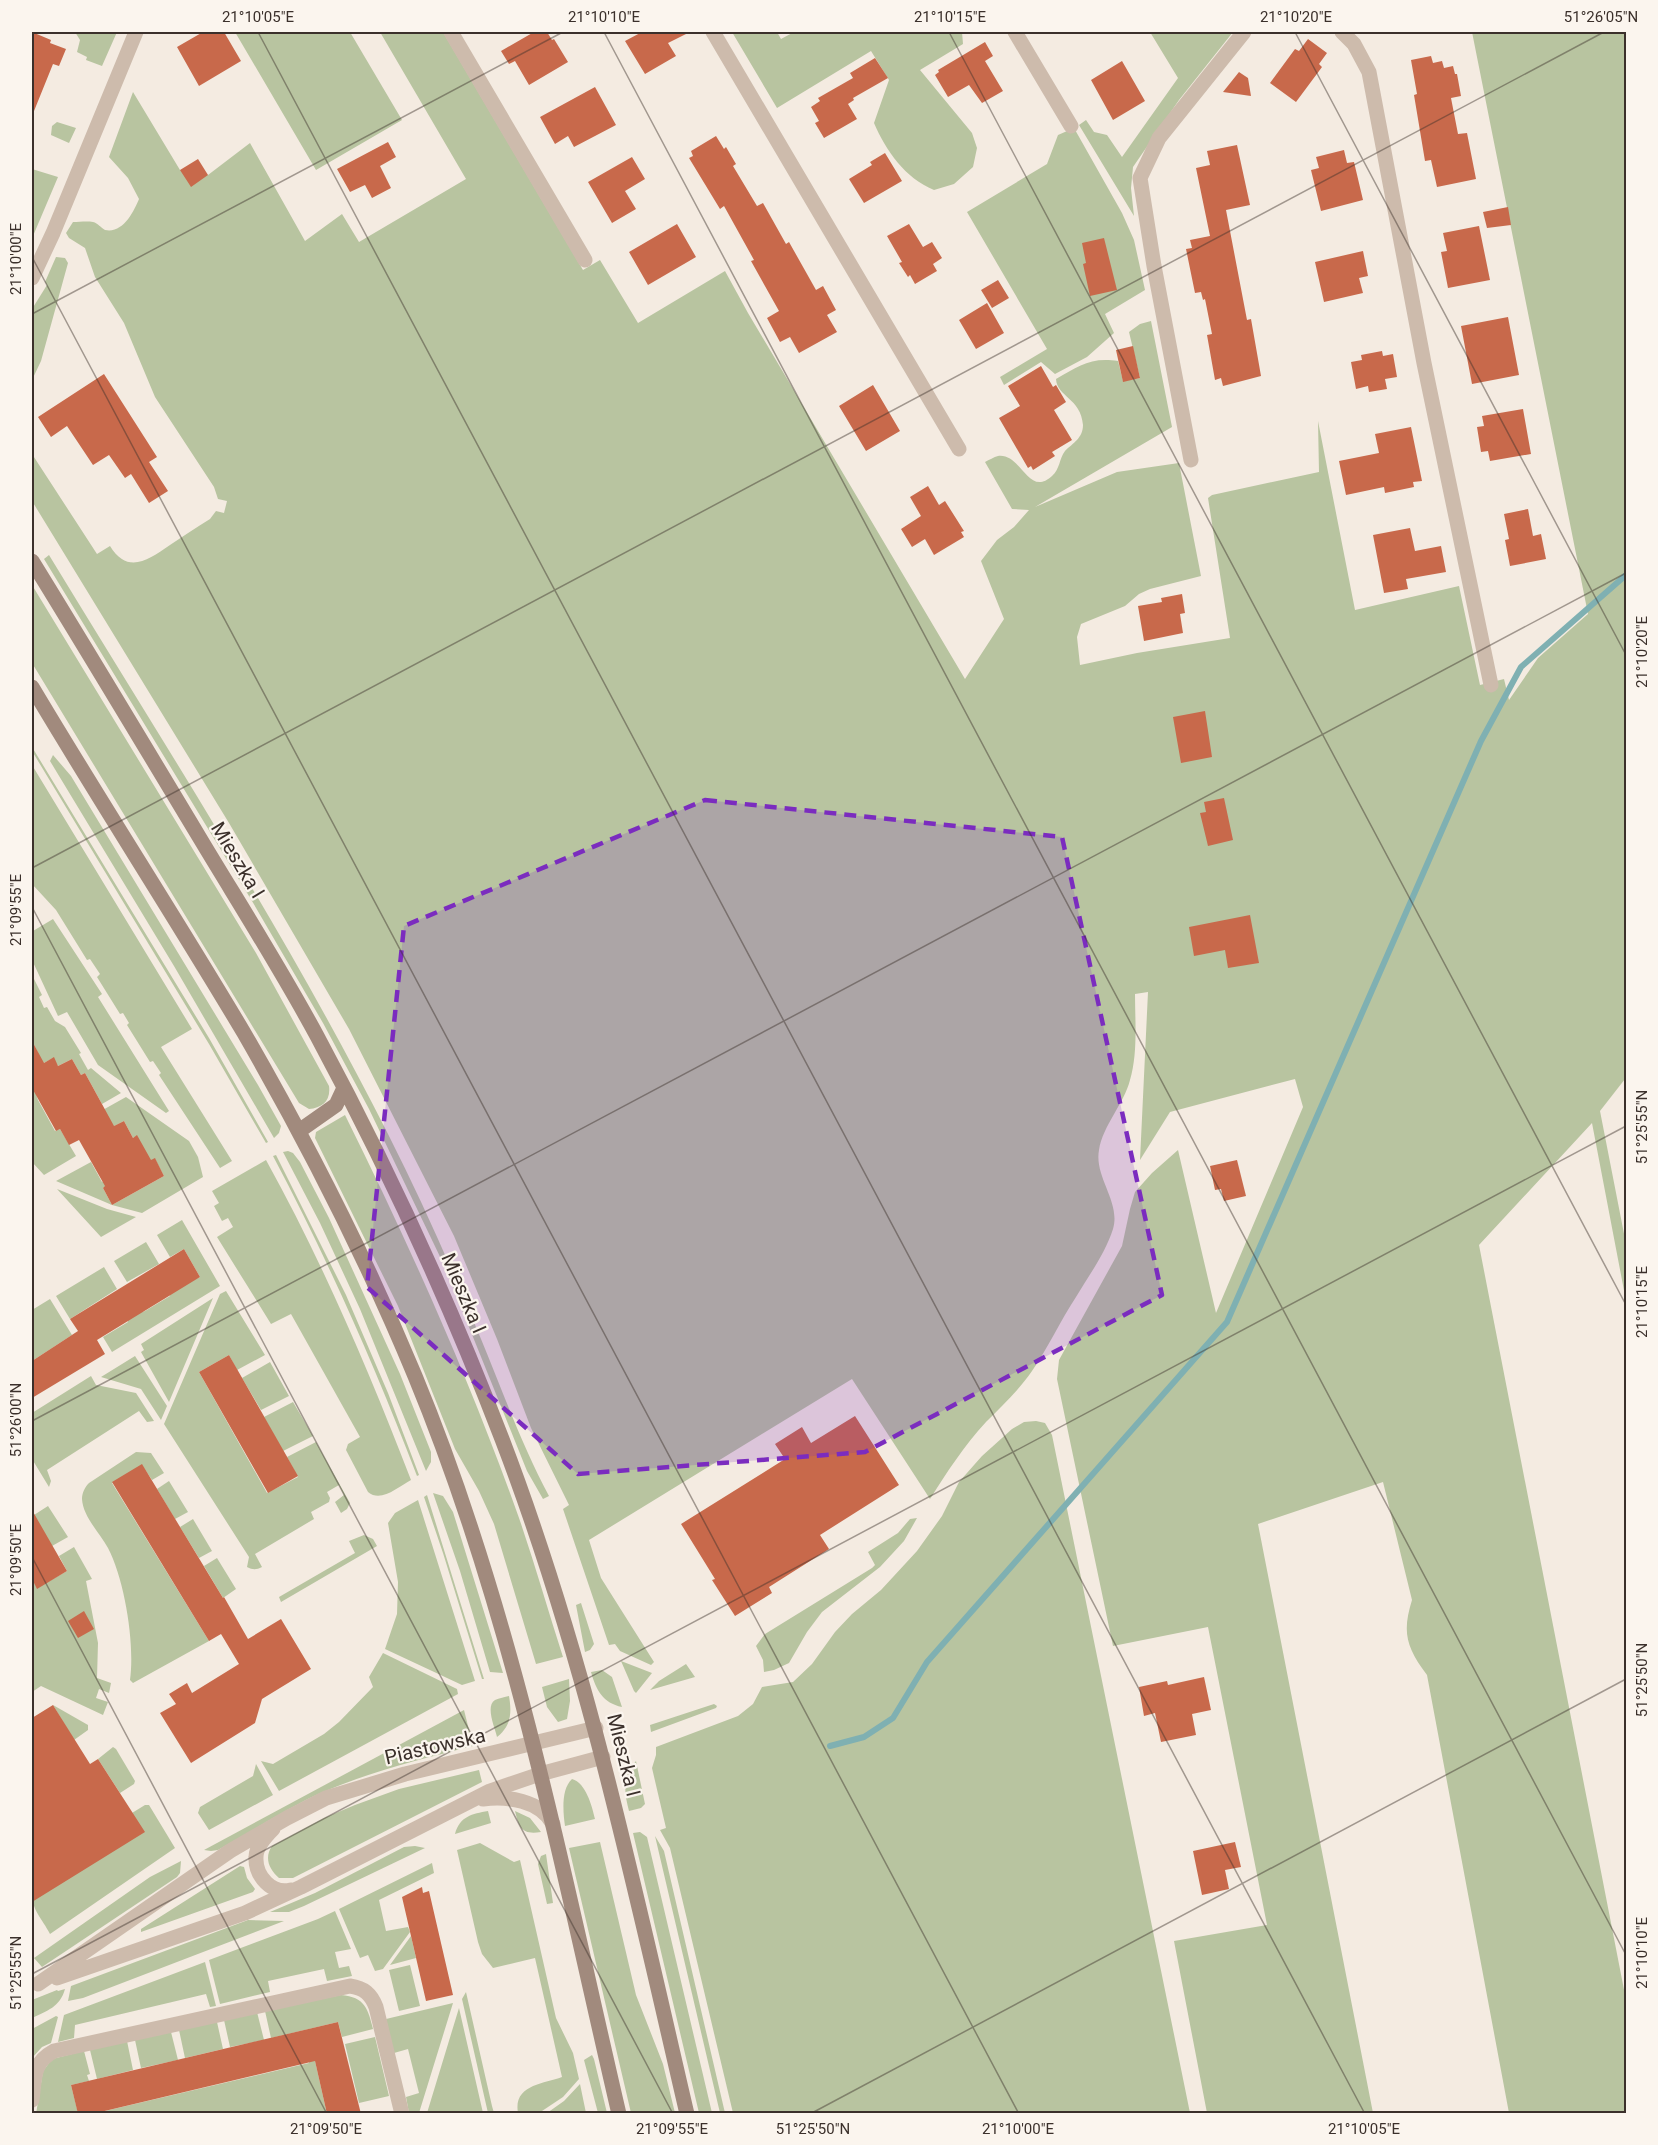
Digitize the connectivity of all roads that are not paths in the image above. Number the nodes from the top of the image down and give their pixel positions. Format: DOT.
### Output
graph roads {
  1 [pos="136,32"];
  2 [pos="451,32"];
  3 [pos="713,32"];
  4 [pos="1015,32"];
  5 [pos="1244,32"];
  6 [pos="1342,32"];
  7 [pos="1071,126"];
  8 [pos="585,260"];
  9 [pos="32,278"];
  10 [pos="959,449"];
  11 [pos="1191,460"];
  12 [pos="32,561"];
  13 [pos="1491,684"];
  14 [pos="32,687"];
  15 [pos="344,1088"];
  16 [pos="299,1131"];
  17 [pos="596,1728"];
  18 [pos="533,1744"];
  19 [pos="603,1757"];
  20 [pos="540,1774"];
  21 [pos="471,1801"];
  22 [pos="287,1818"];
  23 [pos="553,1824"];
  24 [pos="301,1887"];
  25 [pos="35,1986"];
  26 [pos="32,2100"];
  27 [pos="402,2114"];
  28 [pos="619,2114"];
  29 [pos="687,2114"];
  1 -- 9 [label="street"];
  2 -- 8 [label="street"];
  3 -- 10 [label="street"];
  4 -- 7 [label="street"];
  5 -- 11 [label="street"];
  6 -- 13 [label="street"];
  12 -- 15 [label="street, Mieszka I"];
  14 -- 16 [label="street"];
  15 -- 16 [label="street"];
  15 -- 17 [label="street, Mieszka I"];
  16 -- 18 [label="street"];
  17 -- 18 [label="street, Piastowska"];
  17 -- 19 [label="street, Mieszka I"];
  18 -- 20 [label="street"];
  18 -- 22 [label="street, Piastowska"];
  19 -- 20 [label="street, Piastowska"];
  19 -- 29 [label="street, Mieszka I"];
  20 -- 21 [label="street, Piastowska"];
  20 -- 23 [label="street"];
  21 -- 23 [label="street, Piastowska"];
  21 -- 24 [label="street, Piastowska"];
  22 -- 24 [label="street, Piastowska"];
  22 -- 25 [label="street, Piastowska"];
  23 -- 28 [label="street"];
  24 -- 25 [label="street, Piastowska"];
  26 -- 27 [label="street"];
}
